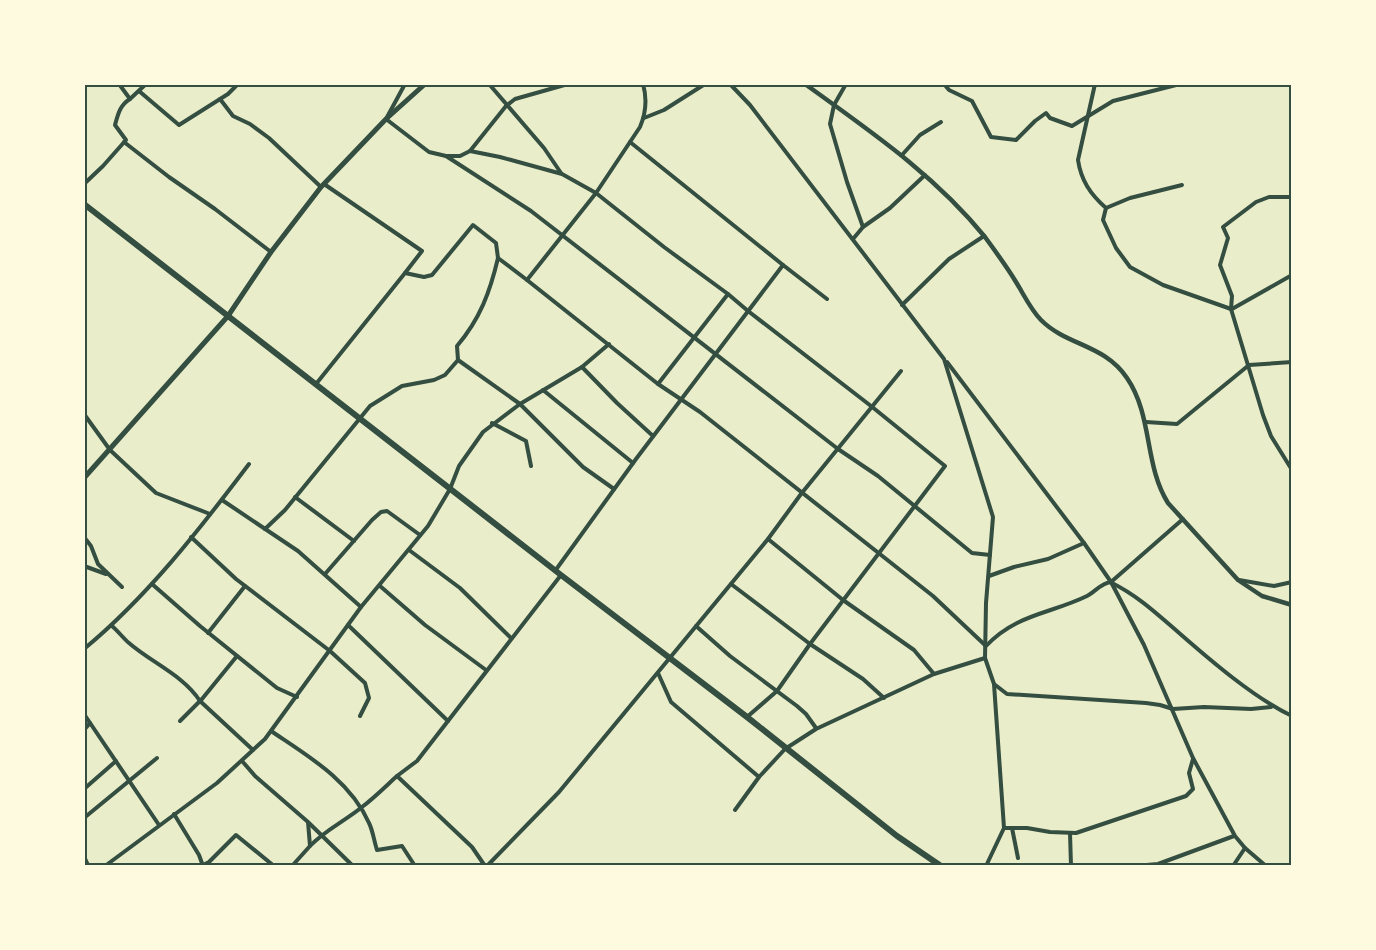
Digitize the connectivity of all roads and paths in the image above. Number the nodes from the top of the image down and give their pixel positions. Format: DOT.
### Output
graph roads {
  1 [pos="119,84"];
  2 [pos="146,84"];
  3 [pos="238,84"];
  4 [pos="405,84"];
  5 [pos="425,84"];
  6 [pos="489,84"];
  7 [pos="568,84"];
  8 [pos="643,84"];
  9 [pos="705,84"];
  10 [pos="730,84"];
  11 [pos="805,84"];
  12 [pos="846,84"];
  13 [pos="944,84"];
  14 [pos="1095,84"];
  15 [pos="1179,84"];
  16 [pos="139,91"];
  17 [pos="130,99"];
  18 [pos="220,99"];
  19 [pos="834,105"];
  20 [pos="506,106"];
  21 [pos="1088,115"];
  22 [pos="644,118"];
  23 [pos="386,119"];
  24 [pos="940,122"];
  25 [pos="124,142"];
  26 [pos="630,142"];
  27 [pos="470,151"];
  28 [pos="902,155"];
  29 [pos="446,156"];
  30 [pos="561,174"];
  31 [pos="925,176"];
  32 [pos="84,184"];
  33 [pos="323,185"];
  34 [pos="1182,185"];
  35 [pos="596,193"];
  36 [pos="1292,199"];
  37 [pos="84,204"];
  38 [pos="1106,208"];
  39 [pos="863,227"];
  40 [pos="562,235"];
  41 [pos="984,236"];
  42 [pos="853,239"];
  43 [pos="271,252"];
  44 [pos="498,258"];
  45 [pos="783,265"];
  46 [pos="405,273"];
  47 [pos="1292,275"];
  48 [pos="527,280"];
  49 [pos="728,294"];
  50 [pos="827,299"];
  51 [pos="902,305"];
  52 [pos="1231,309"];
  53 [pos="747,311"];
  54 [pos="228,316"];
  55 [pos="694,338"];
  56 [pos="609,344"];
  57 [pos="716,354"];
  58 [pos="944,359"];
  59 [pos="458,360"];
  60 [pos="1292,362"];
  61 [pos="1249,365"];
  62 [pos="582,368"];
  63 [pos="901,371"];
  64 [pos="316,384"];
  65 [pos="658,384"];
  66 [pos="543,390"];
  67 [pos="681,400"];
  68 [pos="520,404"];
  69 [pos="871,406"];
  70 [pos="84,414"];
  71 [pos="360,417"];
  72 [pos="1146,422"];
  73 [pos="492,423"];
  74 [pos="653,436"];
  75 [pos="838,449"];
  76 [pos="110,450"];
  77 [pos="633,463"];
  78 [pos="249,464"];
  79 [pos="531,466"];
  80 [pos="1292,470"];
  81 [pos="84,478"];
  82 [pos="450,489"];
  83 [pos="614,489"];
  84 [pos="801,494"];
  85 [pos="295,497"];
  86 [pos="222,500"];
  87 [pos="915,508"];
  88 [pos="210,514"];
  89 [pos="1184,519"];
  90 [pos="265,529"];
  91 [pos="420,536"];
  92 [pos="84,537"];
  93 [pos="191,537"];
  94 [pos="768,539"];
  95 [pos="354,541"];
  96 [pos="1084,543"];
  97 [pos="409,550"];
  98 [pos="879,554"];
  99 [pos="990,555"];
  100 [pos="84,566"];
  101 [pos="558,573"];
  102 [pos="107,574"];
  103 [pos="325,574"];
  104 [pos="988,577"];
  105 [pos="1238,580"];
  106 [pos="1111,582"];
  107 [pos="1292,582"];
  108 [pos="152,584"];
  109 [pos="731,584"];
  110 [pos="245,586"];
  111 [pos="380,586"];
  112 [pos="122,587"];
  113 [pos="843,600"];
  114 [pos="1292,605"];
  115 [pos="361,607"];
  116 [pos="348,625"];
  117 [pos="112,626"];
  118 [pos="696,626"];
  119 [pos="208,633"];
  120 [pos="511,638"];
  121 [pos="810,644"];
  122 [pos="986,646"];
  123 [pos="84,649"];
  124 [pos="330,651"];
  125 [pos="237,656"];
  126 [pos="985,657"];
  127 [pos="671,658"];
  128 [pos="486,670"];
  129 [pos="658,673"];
  130 [pos="934,674"];
  131 [pos="994,684"];
  132 [pos="777,691"];
  133 [pos="297,697"];
  134 [pos="884,698"];
  135 [pos="200,701"];
  136 [pos="1271,707"];
  137 [pos="1173,710"];
  138 [pos="84,714"];
  139 [pos="360,716"];
  140 [pos="1292,716"];
  141 [pos="747,717"];
  142 [pos="180,721"];
  143 [pos="448,721"];
  144 [pos="90,723"];
  145 [pos="84,729"];
  146 [pos="816,729"];
  147 [pos="271,731"];
  148 [pos="785,748"];
  149 [pos="253,750"];
  150 [pos="157,758"];
  151 [pos="1193,758"];
  152 [pos="116,761"];
  153 [pos="242,761"];
  154 [pos="397,776"];
  155 [pos="759,777"];
  156 [pos="129,780"];
  157 [pos="84,789"];
  158 [pos="361,808"];
  159 [pos="735,810"];
  160 [pos="174,814"];
  161 [pos="84,818"];
  162 [pos="308,822"];
  163 [pos="159,825"];
  164 [pos="1004,828"];
  165 [pos="1012,828"];
  166 [pos="1070,833"];
  167 [pos="320,835"];
  168 [pos="1235,836"];
  169 [pos="310,846"];
  170 [pos="1245,848"];
  171 [pos="84,857"];
  172 [pos="1018,858"];
  173 [pos="88,866"];
  174 [pos="105,866"];
  175 [pos="203,866"];
  176 [pos="274,866"];
  177 [pos="292,866"];
  178 [pos="353,866"];
  179 [pos="415,866"];
  180 [pos="486,866"];
  181 [pos="941,866"];
  182 [pos="986,866"];
  183 [pos="1071,866"];
  184 [pos="1135,866"];
  185 [pos="1233,866"];
  186 [pos="1266,866"];
  1 -- 17 [label="street"];
  2 -- 16 [label="street"];
  3 -- 18 [label="street"];
  4 -- 23 [label="street"];
  5 -- 23 [label="main road"];
  6 -- 20 [label="street"];
  7 -- 20 [label="street"];
  8 -- 22 [label="street"];
  9 -- 22 [label="street"];
  10 -- 42 [label="street"];
  11 -- 19 [label="street"];
  12 -- 19 [label="street"];
  13 -- 21 [label="street"];
  14 -- 21 [label="street"];
  15 -- 21 [label="street"];
  16 -- 17 [label="street"];
  16 -- 18 [label="street"];
  17 -- 25 [label="street"];
  18 -- 33 [label="street"];
  19 -- 28 [label="street"];
  19 -- 39 [label="street"];
  20 -- 27 [label="street"];
  20 -- 30 [label="street"];
  21 -- 38 [label="street"];
  22 -- 26 [label="street"];
  23 -- 29 [label="street"];
  23 -- 33 [label="main road"];
  24 -- 28 [label="street"];
  25 -- 32 [label="street"];
  25 -- 43 [label="street"];
  26 -- 35 [label="street"];
  26 -- 45 [label="street"];
  27 -- 29 [label="street"];
  27 -- 30 [label="street"];
  28 -- 31 [label="street"];
  29 -- 40 [label="street"];
  30 -- 35 [label="street"];
  31 -- 39 [label="street"];
  31 -- 41 [label="street"];
  33 -- 43 [label="main road"];
  33 -- 46 [label="street"];
  34 -- 38 [label="street"];
  35 -- 40 [label="street"];
  35 -- 49 [label="street"];
  36 -- 52 [label="street"];
  37 -- 54 [label="main road"];
  38 -- 52 [label="street"];
  39 -- 42 [label="street"];
  40 -- 48 [label="street"];
  40 -- 55 [label="street"];
  41 -- 51 [label="street"];
  41 -- 72 [label="street"];
  42 -- 51 [label="street"];
  43 -- 54 [label="main road"];
  44 -- 46 [label="street"];
  44 -- 48 [label="street"];
  44 -- 59 [label="street"];
  45 -- 50 [label="street"];
  45 -- 53 [label="street"];
  46 -- 64 [label="street"];
  47 -- 52 [label="street"];
  48 -- 56 [label="street"];
  49 -- 53 [label="street"];
  49 -- 55 [label="street"];
  51 -- 58 [label="street"];
  52 -- 61 [label="street"];
  53 -- 57 [label="street"];
  53 -- 69 [label="street"];
  54 -- 64 [label="main road"];
  54 -- 76 [label="main road"];
  55 -- 57 [label="street"];
  55 -- 65 [label="street"];
  56 -- 62 [label="street"];
  56 -- 65 [label="street"];
  57 -- 67 [label="street"];
  57 -- 75 [label="street"];
  58 -- 96 [label="street"];
  58 -- 99 [label="street"];
  59 -- 68 [label="street"];
  59 -- 71 [label="street"];
  60 -- 61 [label="street"];
  61 -- 72 [label="street"];
  61 -- 80 [label="street"];
  62 -- 66 [label="street"];
  62 -- 74 [label="street"];
  63 -- 69 [label="street"];
  64 -- 71 [label="main road"];
  65 -- 67 [label="street"];
  66 -- 68 [label="street"];
  66 -- 77 [label="street"];
  67 -- 74 [label="street"];
  67 -- 84 [label="street"];
  68 -- 73 [label="street"];
  68 -- 83 [label="street"];
  69 -- 75 [label="street"];
  69 -- 87 [label="street"];
  70 -- 76 [label="street"];
  71 -- 82 [label="main road"];
  71 -- 85 [label="street"];
  72 -- 89 [label="street"];
  73 -- 79 [label="street"];
  73 -- 82 [label="street"];
  74 -- 77 [label="street"];
  75 -- 84 [label="street"];
  75 -- 87 [label="street"];
  76 -- 81 [label="main road"];
  76 -- 88 [label="street"];
  77 -- 83 [label="street"];
  78 -- 86 [label="street"];
  82 -- 91 [label="street"];
  82 -- 101 [label="main road"];
  83 -- 101 [label="street"];
  84 -- 94 [label="street"];
  84 -- 98 [label="street"];
  85 -- 90 [label="street"];
  85 -- 95 [label="street"];
  86 -- 88 [label="street"];
  86 -- 90 [label="street"];
  87 -- 98 [label="street"];
  87 -- 99 [label="street"];
  88 -- 93 [label="street"];
  89 -- 105 [label="street"];
  89 -- 106 [label="street"];
  90 -- 103 [label="street"];
  91 -- 95 [label="street"];
  91 -- 97 [label="street"];
  92 -- 102 [label="street"];
  93 -- 108 [label="street"];
  93 -- 110 [label="street"];
  94 -- 109 [label="street"];
  94 -- 113 [label="street"];
  95 -- 103 [label="street"];
  96 -- 104 [label="street"];
  96 -- 106 [label="street"];
  97 -- 111 [label="street"];
  97 -- 120 [label="street"];
  98 -- 113 [label="street"];
  98 -- 122 [label="street"];
  99 -- 104 [label="street"];
  100 -- 102 [label="street"];
  101 -- 120 [label="street"];
  101 -- 127 [label="main road"];
  102 -- 112 [label="street"];
  103 -- 115 [label="street"];
  104 -- 122 [label="street"];
  105 -- 107 [label="street"];
  105 -- 114 [label="street"];
  106 -- 122 [label="street"];
  106 -- 136 [label="street"];
  106 -- 137 [label="street"];
  108 -- 117 [label="street"];
  108 -- 119 [label="street"];
  109 -- 118 [label="street"];
  109 -- 121 [label="street"];
  110 -- 119 [label="street"];
  110 -- 124 [label="street"];
  111 -- 115 [label="street"];
  111 -- 128 [label="street"];
  113 -- 121 [label="street"];
  113 -- 130 [label="street"];
  115 -- 116 [label="street"];
  116 -- 124 [label="street"];
  116 -- 143 [label="street"];
  117 -- 123 [label="street"];
  117 -- 135 [label="street"];
  118 -- 127 [label="street"];
  118 -- 132 [label="street"];
  119 -- 125 [label="street"];
  120 -- 128 [label="street"];
  121 -- 132 [label="street"];
  121 -- 134 [label="street"];
  122 -- 126 [label="street"];
  124 -- 133 [label="street"];
  124 -- 139 [label="street"];
  125 -- 133 [label="street"];
  125 -- 135 [label="street"];
  126 -- 130 [label="street"];
  126 -- 131 [label="street"];
  127 -- 129 [label="street"];
  127 -- 141 [label="main road"];
  128 -- 143 [label="street"];
  129 -- 155 [label="street"];
  129 -- 180 [label="street"];
  130 -- 134 [label="street"];
  131 -- 137 [label="street"];
  131 -- 164 [label="street"];
  132 -- 141 [label="street"];
  132 -- 146 [label="street"];
  133 -- 147 [label="street"];
  134 -- 146 [label="street"];
  135 -- 142 [label="street"];
  135 -- 149 [label="street"];
  136 -- 137 [label="street"];
  136 -- 140 [label="street"];
  137 -- 151 [label="street"];
  138 -- 144 [label="street"];
  141 -- 148 [label="main road"];
  143 -- 154 [label="street"];
  144 -- 145 [label="street"];
  144 -- 152 [label="street"];
  146 -- 148 [label="street"];
  147 -- 149 [label="street"];
  147 -- 158 [label="street"];
  148 -- 155 [label="street"];
  148 -- 181 [label="main road"];
  149 -- 153 [label="street"];
  150 -- 156 [label="street"];
  151 -- 166 [label="street"];
  151 -- 168 [label="street"];
  152 -- 156 [label="street"];
  152 -- 157 [label="street"];
  153 -- 160 [label="street"];
  153 -- 162 [label="street"];
  154 -- 158 [label="street"];
  154 -- 180 [label="street"];
  155 -- 159 [label="street"];
  156 -- 161 [label="street"];
  156 -- 163 [label="street"];
  158 -- 167 [label="street"];
  158 -- 179 [label="street"];
  160 -- 163 [label="street"];
  160 -- 175 [label="street"];
  162 -- 167 [label="street"];
  162 -- 169 [label="street"];
  163 -- 174 [label="street"];
  164 -- 165 [label="street"];
  164 -- 182 [label="street"];
  165 -- 166 [label="street"];
  165 -- 172 [label="street"];
  166 -- 183 [label="street"];
  167 -- 169 [label="street"];
  167 -- 178 [label="street"];
  168 -- 170 [label="street"];
  168 -- 184 [label="street"];
  169 -- 177 [label="street"];
  170 -- 185 [label="street"];
  170 -- 186 [label="street"];
  171 -- 173 [label="street"];
  175 -- 176 [label="street"];
}
